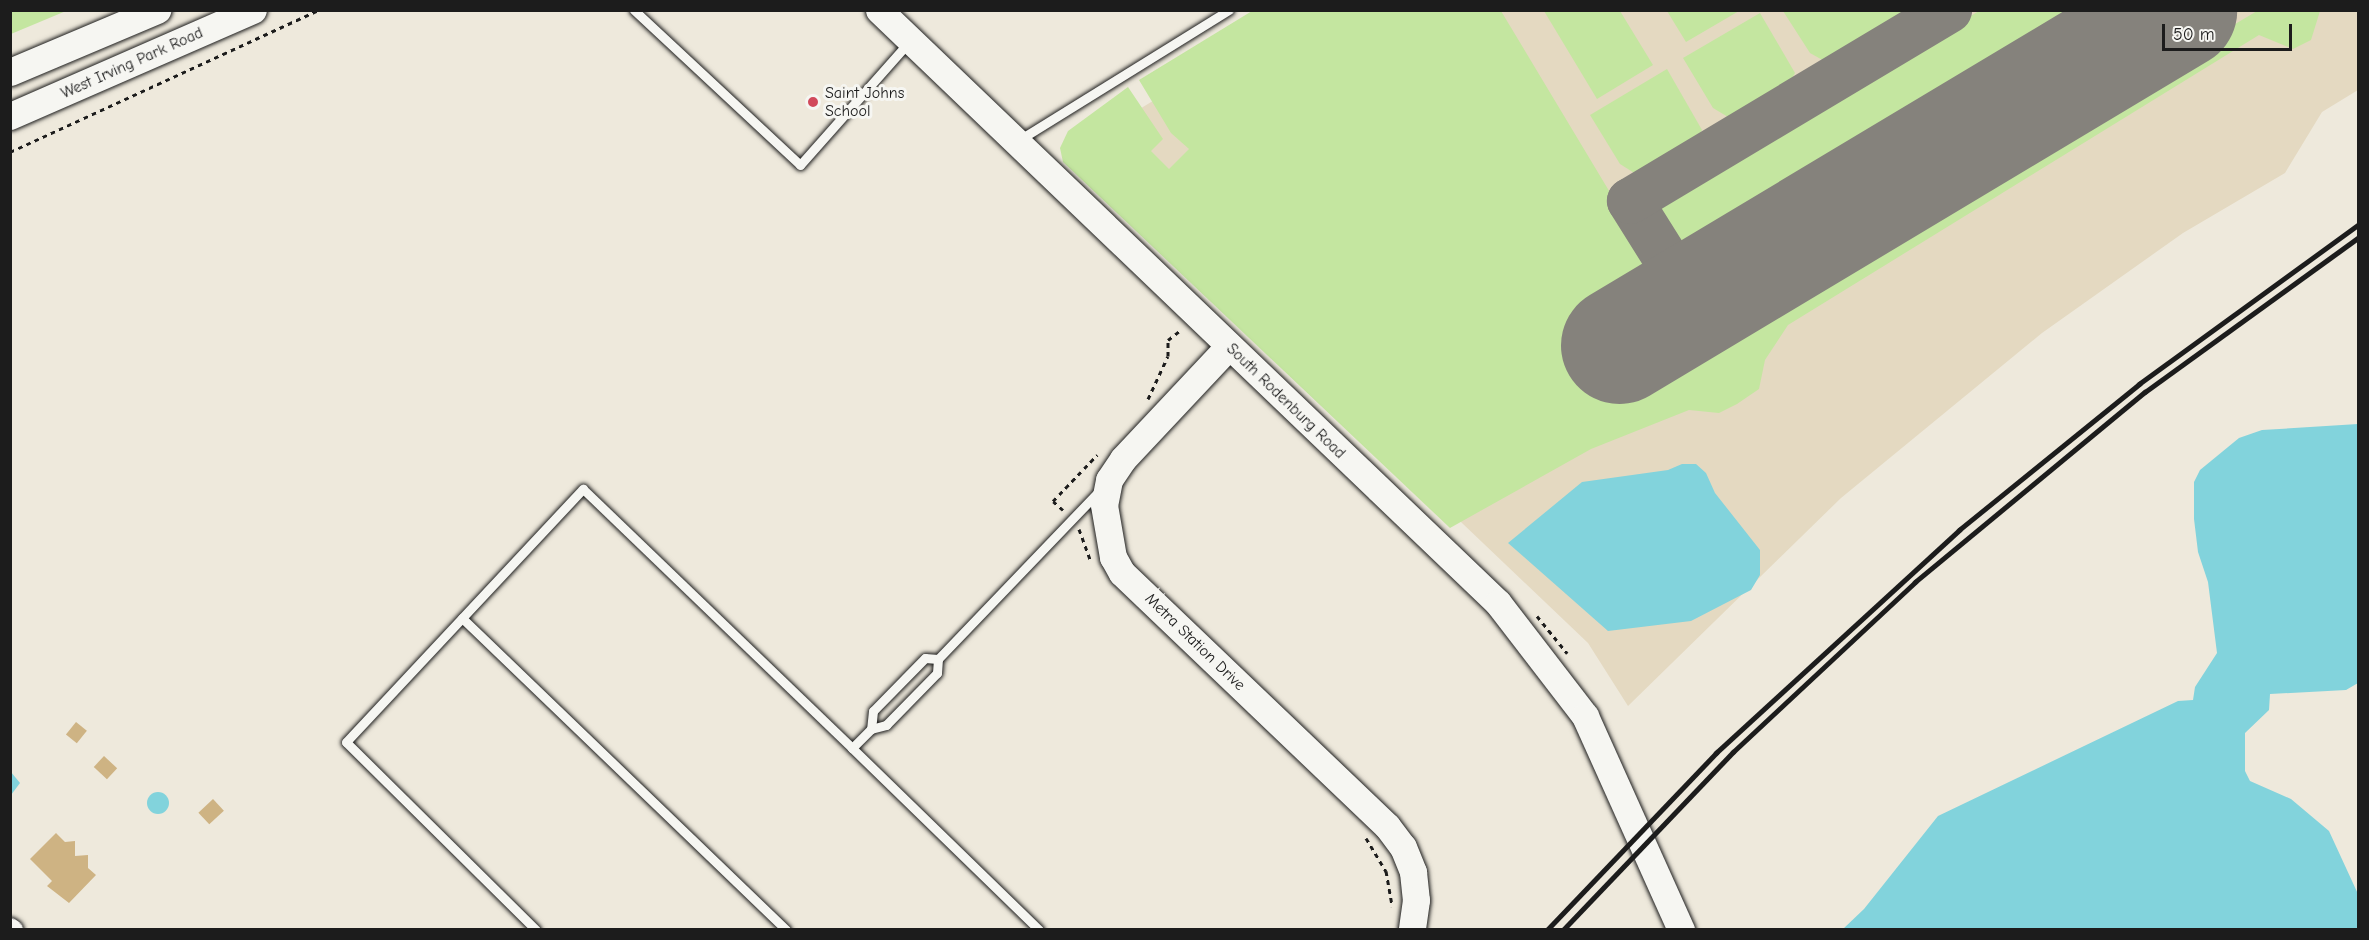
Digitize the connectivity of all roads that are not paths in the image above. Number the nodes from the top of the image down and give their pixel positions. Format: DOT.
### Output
graph roads {
  1 [pos="157,10"];
  2 [pos="253,10"];
  3 [pos="634,10"];
  4 [pos="879,10"];
  5 [pos="1229,10"];
  6 [pos="910,41"];
  7 [pos="10,72"];
  8 [pos="10,116"];
  9 [pos="1016,142"];
  10 [pos="1229,346"];
  11 [pos="1109,480"];
  12 [pos="462,618"];
  13 [pos="938,659"];
  14 [pos="871,729"];
  15 [pos="852,748"];
  16 [pos="537,930"];
  17 [pos="786,930"];
  18 [pos="1039,930"];
  19 [pos="1412,930"];
  20 [pos="1681,930"];
  1 -- 7 [label="street"];
  2 -- 8 [label="street, West Irving Park Road"];
  3 -- 6 [label="lane"];
  4 -- 6 [label="street, South Rodenburg Road"];
  5 -- 9 [label="lane"];
  6 -- 9 [label="street, South Rodenburg Road"];
  9 -- 10 [label="street, South Rodenburg Road"];
  10 -- 11 [label="street, Metra Station Drive"];
  10 -- 20 [label="street, South Rodenburg Road"];
  11 -- 13 [label="lane"];
  11 -- 19 [label="street, Metra Station Drive"];
  12 -- 15 [label="lane"];
  12 -- 16 [label="lane"];
  12 -- 17 [label="lane"];
  13 -- 14 [label="lane"];
  13 -- 14 [label="lane"];
  14 -- 15 [label="lane"];
  15 -- 18 [label="lane"];
}
